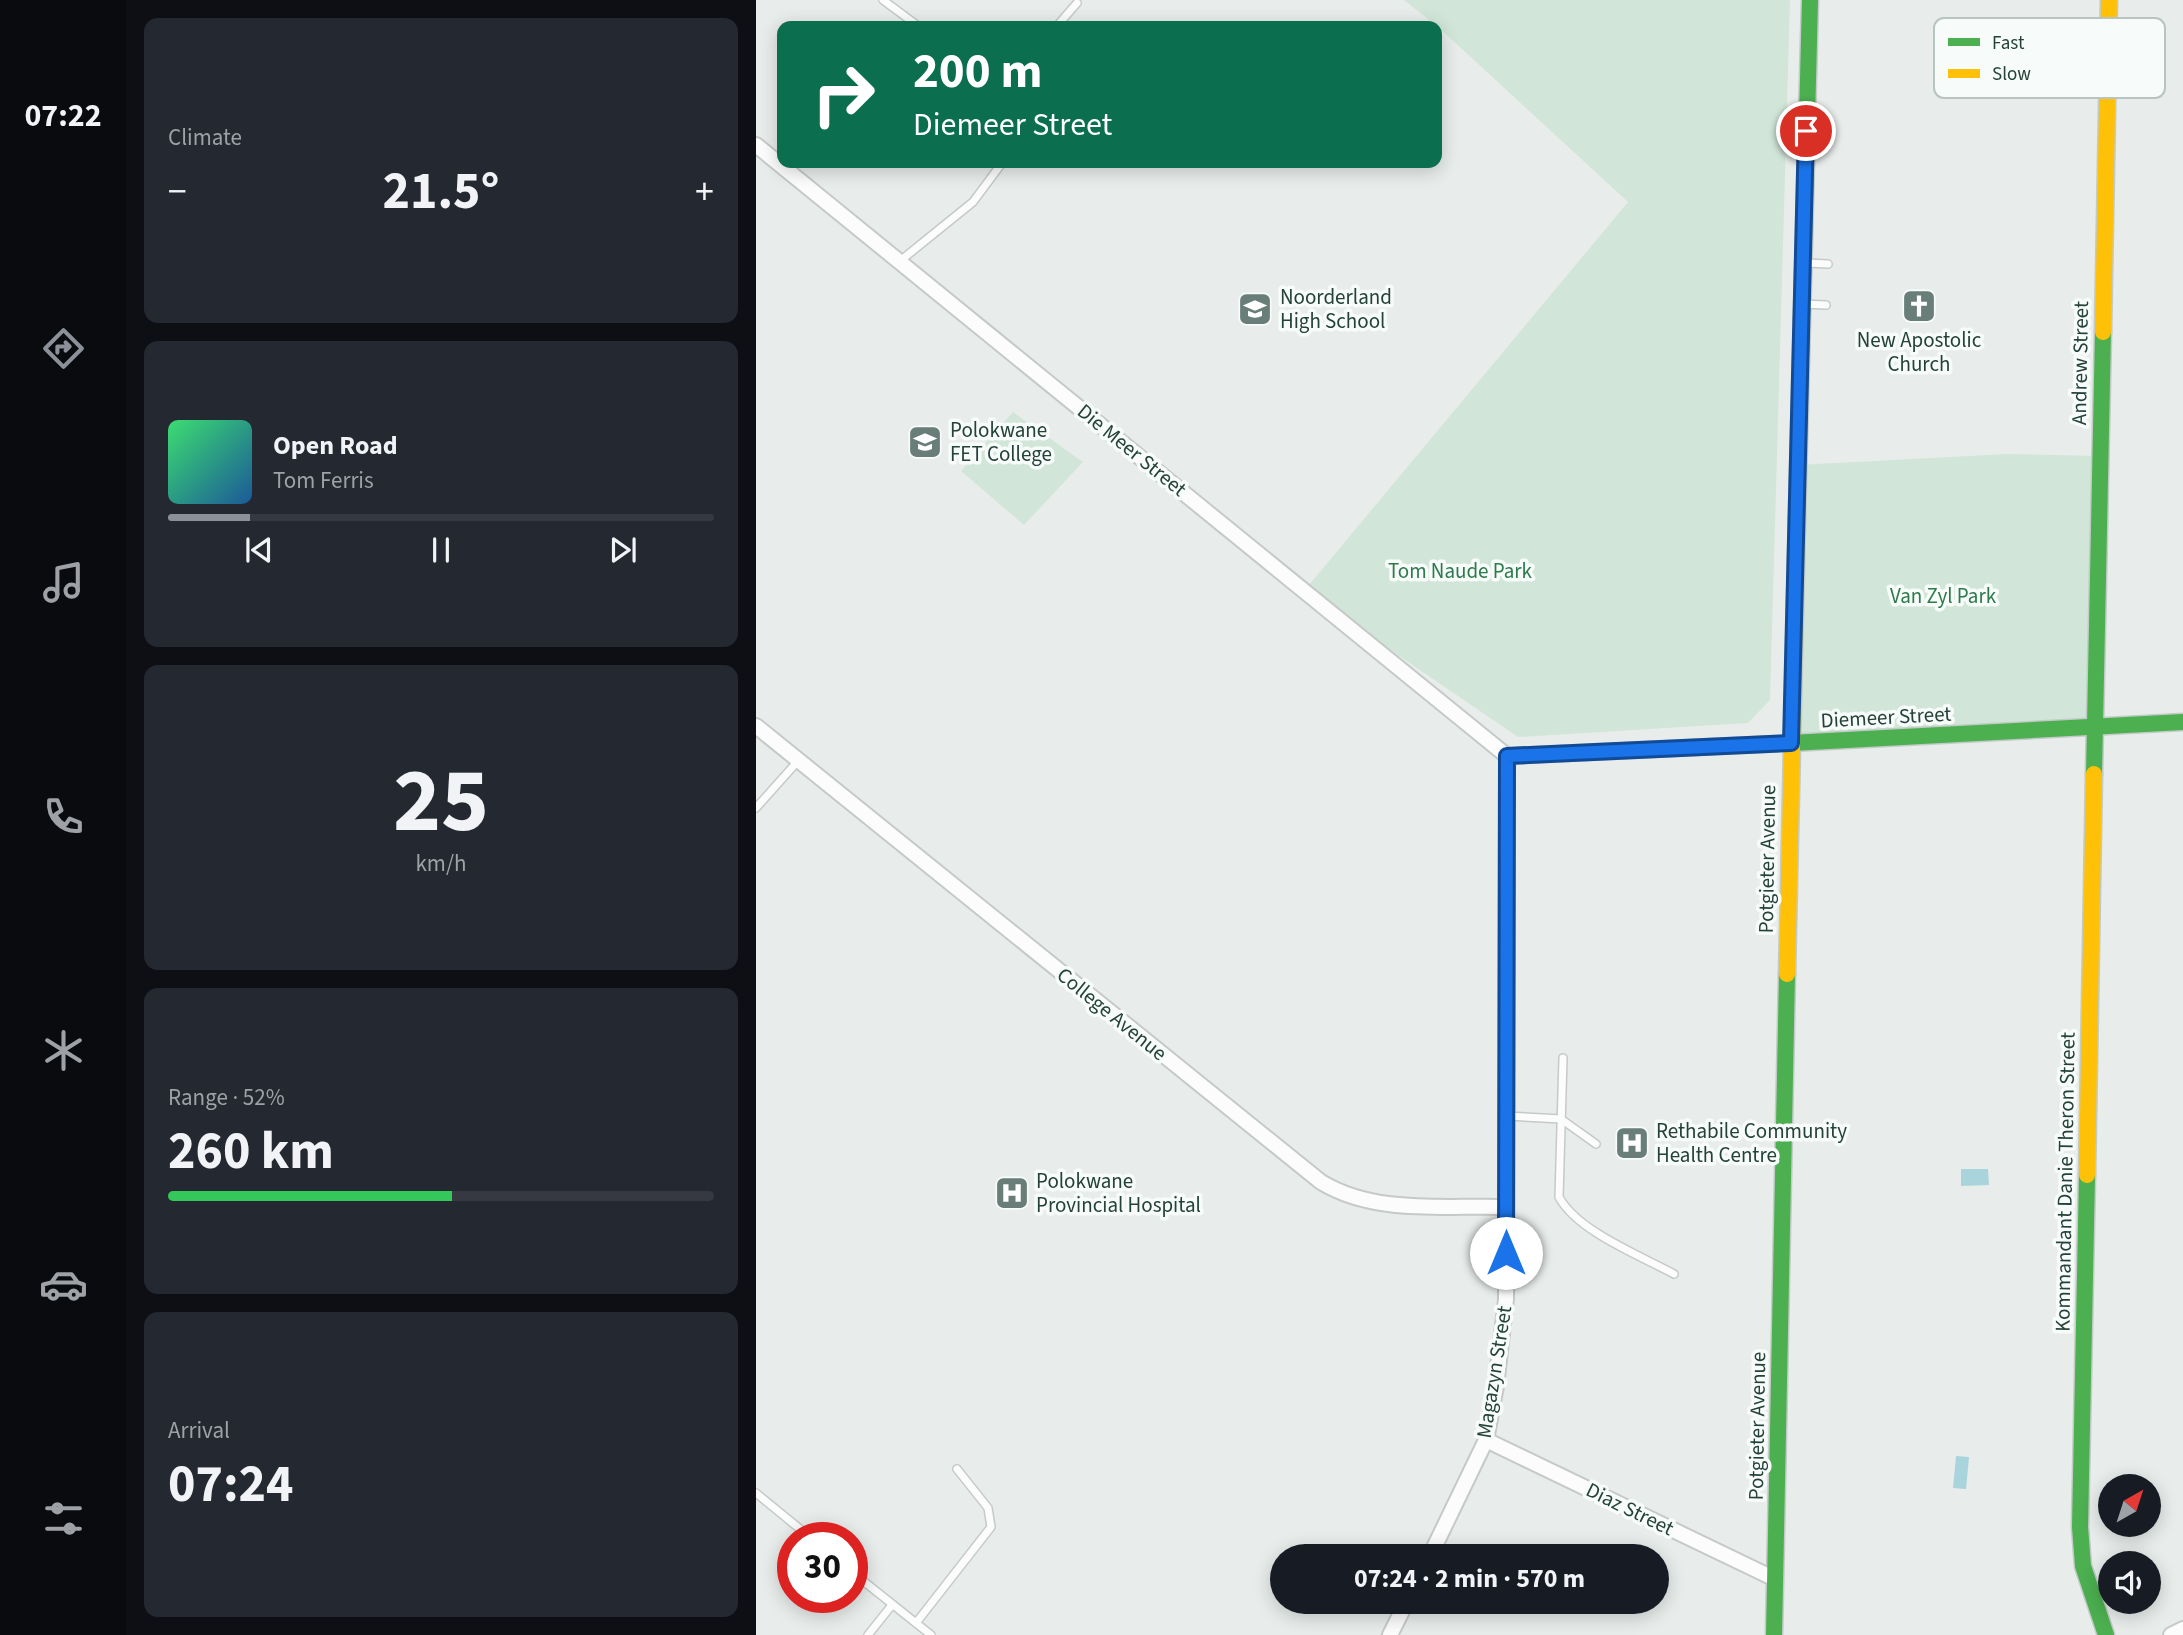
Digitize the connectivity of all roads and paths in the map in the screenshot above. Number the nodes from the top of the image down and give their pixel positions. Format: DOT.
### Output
graph roads {
  1 [pos="883,0"];
  2 [pos="1810,0"];
  3 [pos="2109,0"];
  4 [pos="1077,3"];
  5 [pos="2109,18"];
  6 [pos="911,21"];
  7 [pos="1061,21"];
  8 [pos="2107,98"];
  9 [pos="756,145"];
  10 [pos="777,162"];
  11 [pos="785,168"];
  12 [pos="998,168"];
  13 [pos="900,261"];
  14 [pos="1802,262"];
  15 [pos="1828,264"];
  16 [pos="1801,304"];
  17 [pos="1826,305"];
  18 [pos="2183,722"];
  19 [pos="2094,727"];
  20 [pos="758,731"];
  21 [pos="1791,743"];
  22 [pos="1507,756"];
  23 [pos="798,760"];
  24 [pos="756,808"];
  25 [pos="1563,1058"];
  26 [pos="1505,1116"];
  27 [pos="1561,1119"];
  28 [pos="1596,1144"];
  29 [pos="1506,1207"];
  30 [pos="1674,1274"];
  31 [pos="1486,1440"];
  32 [pos="957,1469"];
  33 [pos="756,1493"];
  34 [pos="791,1522"];
  35 [pos="1436,1544"];
  36 [pos="1775,1579"];
  37 [pos="868,1585"];
  38 [pos="892,1605"];
  39 [pos="1400,1614"];
  40 [pos="916,1623"];
  41 [pos="2183,1629"];
  42 [pos="868,1635"];
  43 [pos="931,1635"];
  44 [pos="1390,1635"];
  45 [pos="1774,1635"];
  46 [pos="2106,1635"];
  47 [pos="2171,1635"];
  1 -- 6 [label="lane"];
  2 -- 14 [label="street, Potgieter Avenue"];
  3 -- 5 [label="street, Andrew Street"];
  4 -- 7 [label="lane"];
  8 -- 19 [label="street, Andrew Street"];
  9 -- 10 [label="street, Die Meer Street"];
  11 -- 13 [label="street, Die Meer Street"];
  12 -- 13 [label="lane"];
  13 -- 22 [label="street, Die Meer Street"];
  14 -- 15 [label="lane"];
  14 -- 16 [label="street, Potgieter Avenue"];
  16 -- 17 [label="lane"];
  16 -- 21 [label="street, Potgieter Avenue"];
  18 -- 19 [label="street, Diemeer Street"];
  19 -- 21 [label="street, Diemeer Street"];
  19 -- 46 [label="street, Kommandant Danie Theron Street"];
  20 -- 23 [label="street, College Avenue"];
  21 -- 22 [label="street, Diemeer Street"];
  21 -- 36 [label="street, Potgieter Avenue"];
  22 -- 26 [label="street, Magazyn Street"];
  23 -- 24 [label="lane"];
  23 -- 29 [label="street, College Avenue"];
  25 -- 27 [label="lane"];
  26 -- 27 [label="lane"];
  26 -- 29 [label="street, Magazyn Street"];
  27 -- 28 [label="lane"];
  27 -- 30 [label="lane"];
  29 -- 31 [label="street, Magazyn Street"];
  31 -- 35 [label="street, Magazyn Street"];
  31 -- 36 [label="street, Diaz Street"];
  32 -- 40 [label="lane"];
  33 -- 34 [label="lane"];
  36 -- 45 [label="street, Potgieter Avenue"];
  37 -- 38 [label="lane"];
  38 -- 40 [label="lane"];
  38 -- 42 [label="lane"];
  39 -- 44 [label="street"];
  40 -- 43 [label="lane"];
  41 -- 47 [label="street"];
}
